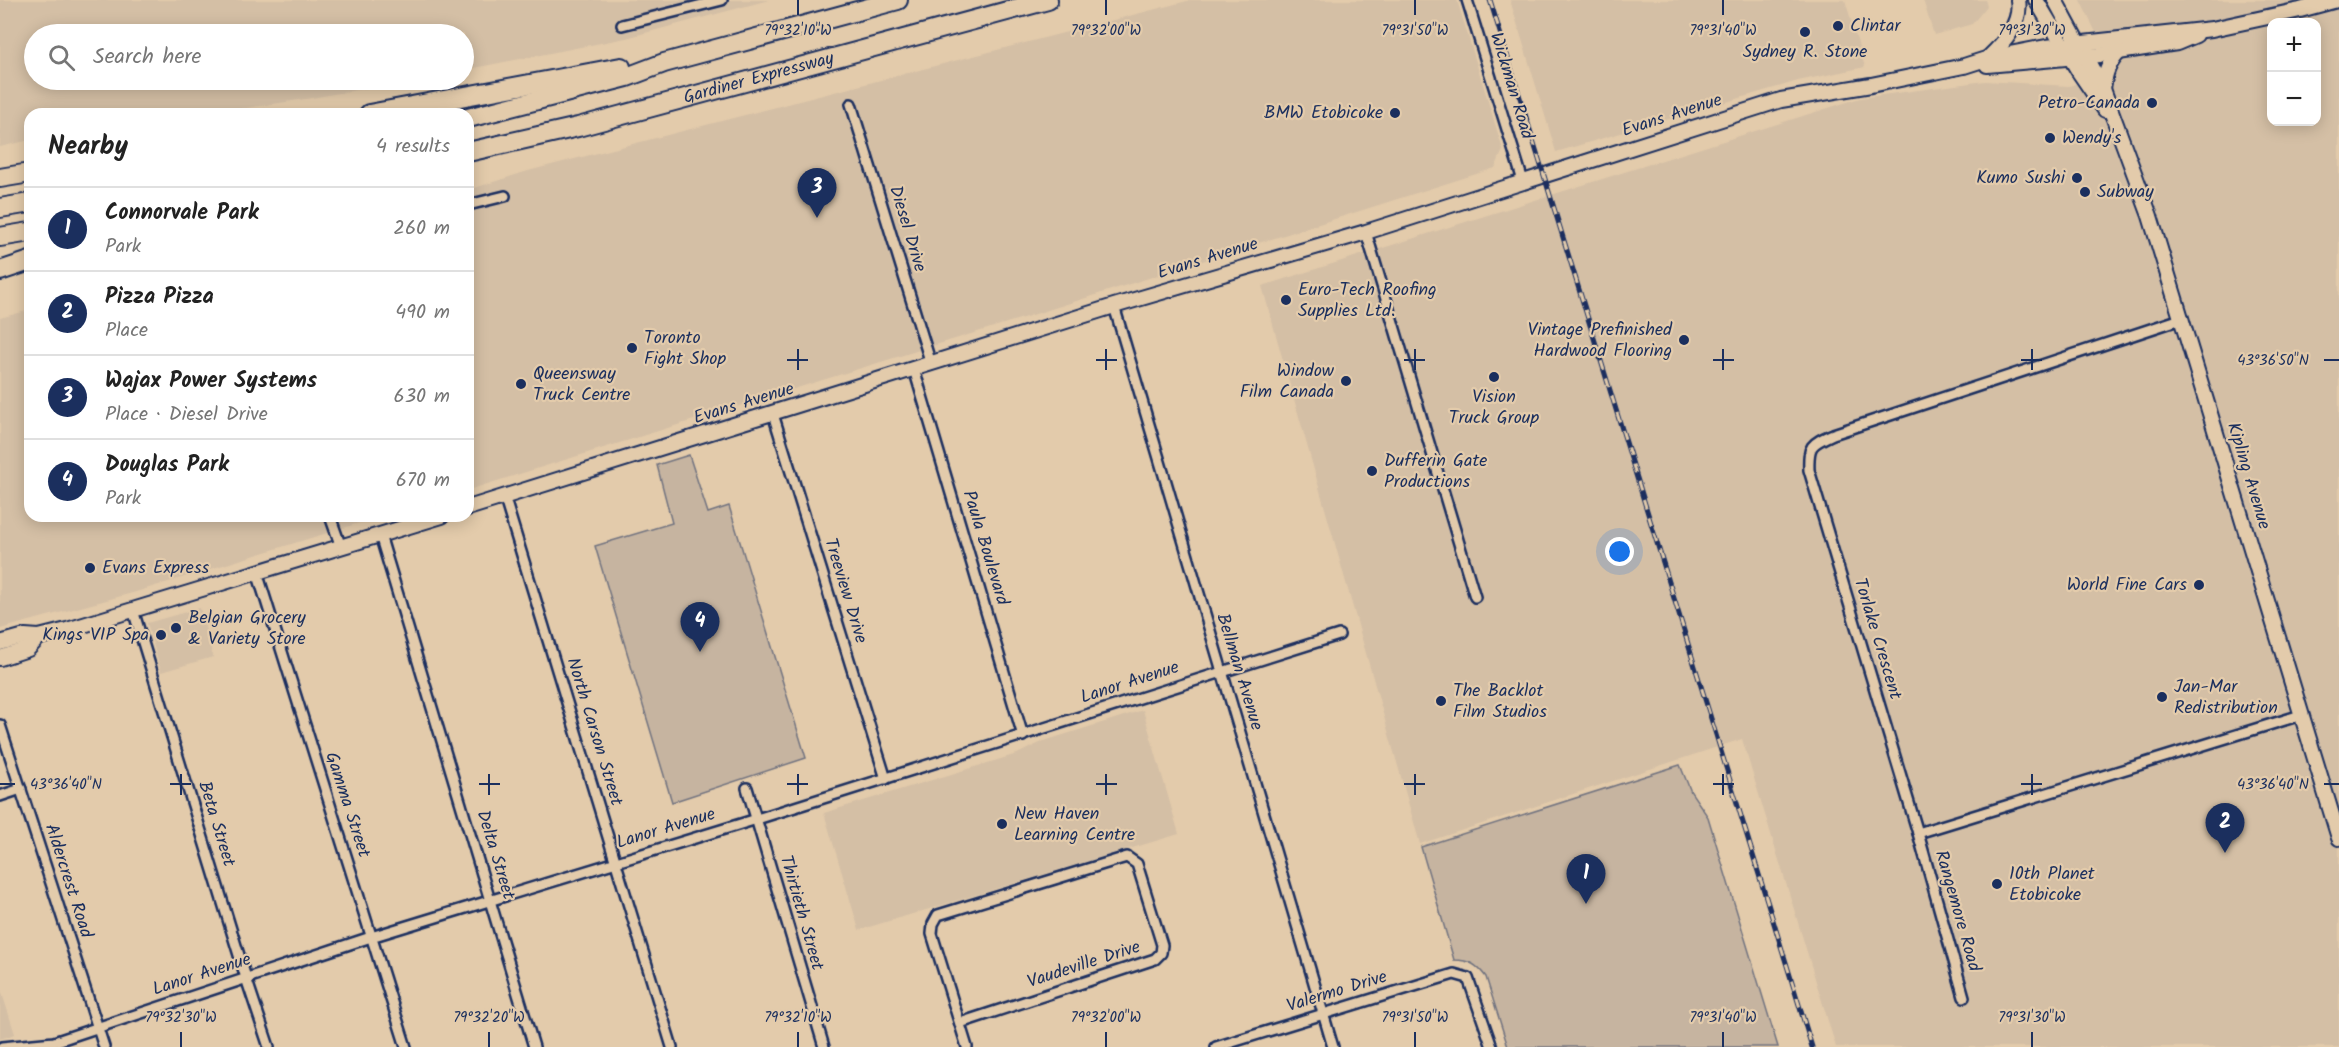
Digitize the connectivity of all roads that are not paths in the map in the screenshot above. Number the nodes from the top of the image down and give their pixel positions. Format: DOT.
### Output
graph roads {
  1 [pos="722,0"];
  2 [pos="898,0"];
  3 [pos="1048,0"];
  4 [pos="1467,0"];
  5 [pos="2018,0"];
  6 [pos="2036,0"];
  7 [pos="2055,0"];
  8 [pos="2337,0"];
  9 [pos="622,25"];
  10 [pos="2212,29"];
  11 [pos="2079,43"];
  12 [pos="2063,45"];
  13 [pos="2119,52"];
  14 [pos="1989,57"];
  15 [pos="2087,57"];
  16 [pos="2071,59"];
  17 [pos="664,63"];
  18 [pos="1964,66"];
  19 [pos="2103,89"];
  20 [pos="851,104"];
  21 [pos="401,108"];
  22 [pos="474,115"];
  23 [pos="2116,126"];
  24 [pos="474,151"];
  25 [pos="24,174"];
  26 [pos="0,178"];
  27 [pos="1523,181"];
  28 [pos="505,196"];
  29 [pos="24,204"];
  30 [pos="474,204"];
  31 [pos="0,208"];
  32 [pos="1365,232"];
  33 [pos="24,233"];
  34 [pos="0,237"];
  35 [pos="24,263"];
  36 [pos="0,271"];
  37 [pos="1114,306"];
  38 [pos="2181,319"];
  39 [pos="931,364"];
  40 [pos="914,369"];
  41 [pos="773,414"];
  42 [pos="504,496"];
  43 [pos="474,506"];
  44 [pos="332,522"];
  45 [pos="422,522"];
  46 [pos="380,535"];
  47 [pos="341,547"];
  48 [pos="257,572"];
  49 [pos="1475,597"];
  50 [pos="133,610"];
  51 [pos="1339,635"];
  52 [pos="39,637"];
  53 [pos="0,643"];
  54 [pos="0,658"];
  55 [pos="1222,671"];
  56 [pos="2301,715"];
  57 [pos="0,725"];
  58 [pos="1023,736"];
  59 [pos="886,779"];
  60 [pos="747,788"];
  61 [pos="21,789"];
  62 [pos="0,796"];
  63 [pos="756,819"];
  64 [pos="1918,833"];
  65 [pos="2339,838"];
  66 [pos="616,861"];
  67 [pos="490,900"];
  68 [pos="371,937"];
  69 [pos="246,978"];
  70 [pos="1964,997"];
  71 [pos="1323,1014"];
  72 [pos="960,1023"];
  73 [pos="98,1026"];
  74 [pos="2,1047"];
  75 [pos="104,1047"];
  76 [pos="269,1047"];
  77 [pos="406,1047"];
  78 [pos="534,1047"];
  79 [pos="672,1047"];
  80 [pos="824,1047"];
  81 [pos="966,1047"];
  82 [pos="1216,1047"];
  83 [pos="1333,1047"];
  84 [pos="1492,1047"];
  1 -- 9 [label="street"];
  2 -- 17 [label="highway"];
  3 -- 24 [label="highway, Gardiner Expressway"];
  4 -- 27 [label="street, Wickman Road"];
  5 -- 14 [label="main road"];
  6 -- 12 [label="main road, Kipling Avenue"];
  7 -- 11 [label="main road, Kipling Avenue"];
  8 -- 10 [label="main road, Evans Avenue"];
  10 -- 11 [label="main road, Evans Avenue"];
  10 -- 13 [label="main road, Evans Avenue"];
  11 -- 12 [label="main road, Evans Avenue"];
  11 -- 15 [label="main road, Kipling Avenue"];
  12 -- 14 [label="main road, Evans Avenue"];
  12 -- 16 [label="main road, Kipling Avenue"];
  13 -- 15 [label="main road, Evans Avenue"];
  13 -- 19 [label="main road"];
  14 -- 18 [label="main road, Evans Avenue"];
  15 -- 16 [label="main road, Evans Avenue"];
  15 -- 19 [label="main road, Kipling Avenue"];
  16 -- 18 [label="main road, Evans Avenue"];
  16 -- 23 [label="main road, Kipling Avenue"];
  17 -- 21 [label="highway"];
  17 -- 22 [label="highway"];
  18 -- 27 [label="main road, Evans Avenue"];
  19 -- 23 [label="main road, Kipling Avenue"];
  20 -- 39 [label="street, Diesel Drive"];
  23 -- 38 [label="main road, Kipling Avenue"];
  25 -- 26 [label="highway"];
  27 -- 32 [label="main road, Evans Avenue"];
  28 -- 30 [label="street"];
  29 -- 31 [label="highway"];
  32 -- 37 [label="main road, Evans Avenue"];
  32 -- 49 [label="street"];
  33 -- 34 [label="highway"];
  35 -- 36 [label="highway"];
  37 -- 39 [label="main road, Evans Avenue"];
  37 -- 55 [label="street, Bellman Avenue"];
  38 -- 56 [label="main road, Kipling Avenue"];
  38 -- 64 [label="street, Torlake Crescent"];
  39 -- 40 [label="main road, Evans Avenue"];
  40 -- 41 [label="main road, Evans Avenue"];
  40 -- 58 [label="street, Paula Boulevard"];
  41 -- 42 [label="main road, Evans Avenue"];
  41 -- 59 [label="street, Treeview Drive"];
  42 -- 43 [label="main road, Evans Avenue"];
  42 -- 66 [label="street, North Carson Street"];
  44 -- 47 [label="street"];
  45 -- 46 [label="main road"];
  46 -- 47 [label="main road"];
  46 -- 67 [label="street, Delta Street"];
  47 -- 48 [label="main road"];
  48 -- 50 [label="main road"];
  48 -- 68 [label="street, Gamma Street"];
  50 -- 52 [label="main road"];
  50 -- 69 [label="street, Beta Street"];
  51 -- 55 [label="street, Lanor Avenue"];
  52 -- 53 [label="main road"];
  52 -- 54 [label="main road"];
  55 -- 58 [label="street, Lanor Avenue"];
  55 -- 71 [label="street, Bellman Avenue"];
  56 -- 64 [label="street"];
  56 -- 65 [label="main road, Kipling Avenue"];
  57 -- 61 [label="street, Aldercrest Road"];
  58 -- 59 [label="street, Lanor Avenue"];
  59 -- 63 [label="street, Lanor Avenue"];
  60 -- 63 [label="street, Thirtieth Street"];
  61 -- 62 [label="street"];
  61 -- 73 [label="street, Aldercrest Road"];
  63 -- 66 [label="street, Lanor Avenue"];
  63 -- 80 [label="street, Thirtieth Street"];
  64 -- 70 [label="street, Rangemore Road"];
  66 -- 67 [label="street, Lanor Avenue"];
  66 -- 79 [label="street, North Carson Street"];
  67 -- 68 [label="street, Lanor Avenue"];
  67 -- 78 [label="street, Delta Street"];
  68 -- 69 [label="street, Lanor Avenue"];
  68 -- 77 [label="street, Gamma Street"];
  69 -- 73 [label="street, Lanor Avenue"];
  69 -- 76 [label="street, Beta Street"];
  71 -- 82 [label="street, Valermo Drive"];
  71 -- 83 [label="street, Bellman Avenue"];
  71 -- 84 [label="street, Valermo Drive"];
  72 -- 72 [label="street, Vaudeville Drive"];
  72 -- 81 [label="street"];
  73 -- 74 [label="street, Lanor Avenue"];
  73 -- 75 [label="street, Aldercrest Road"];
}
